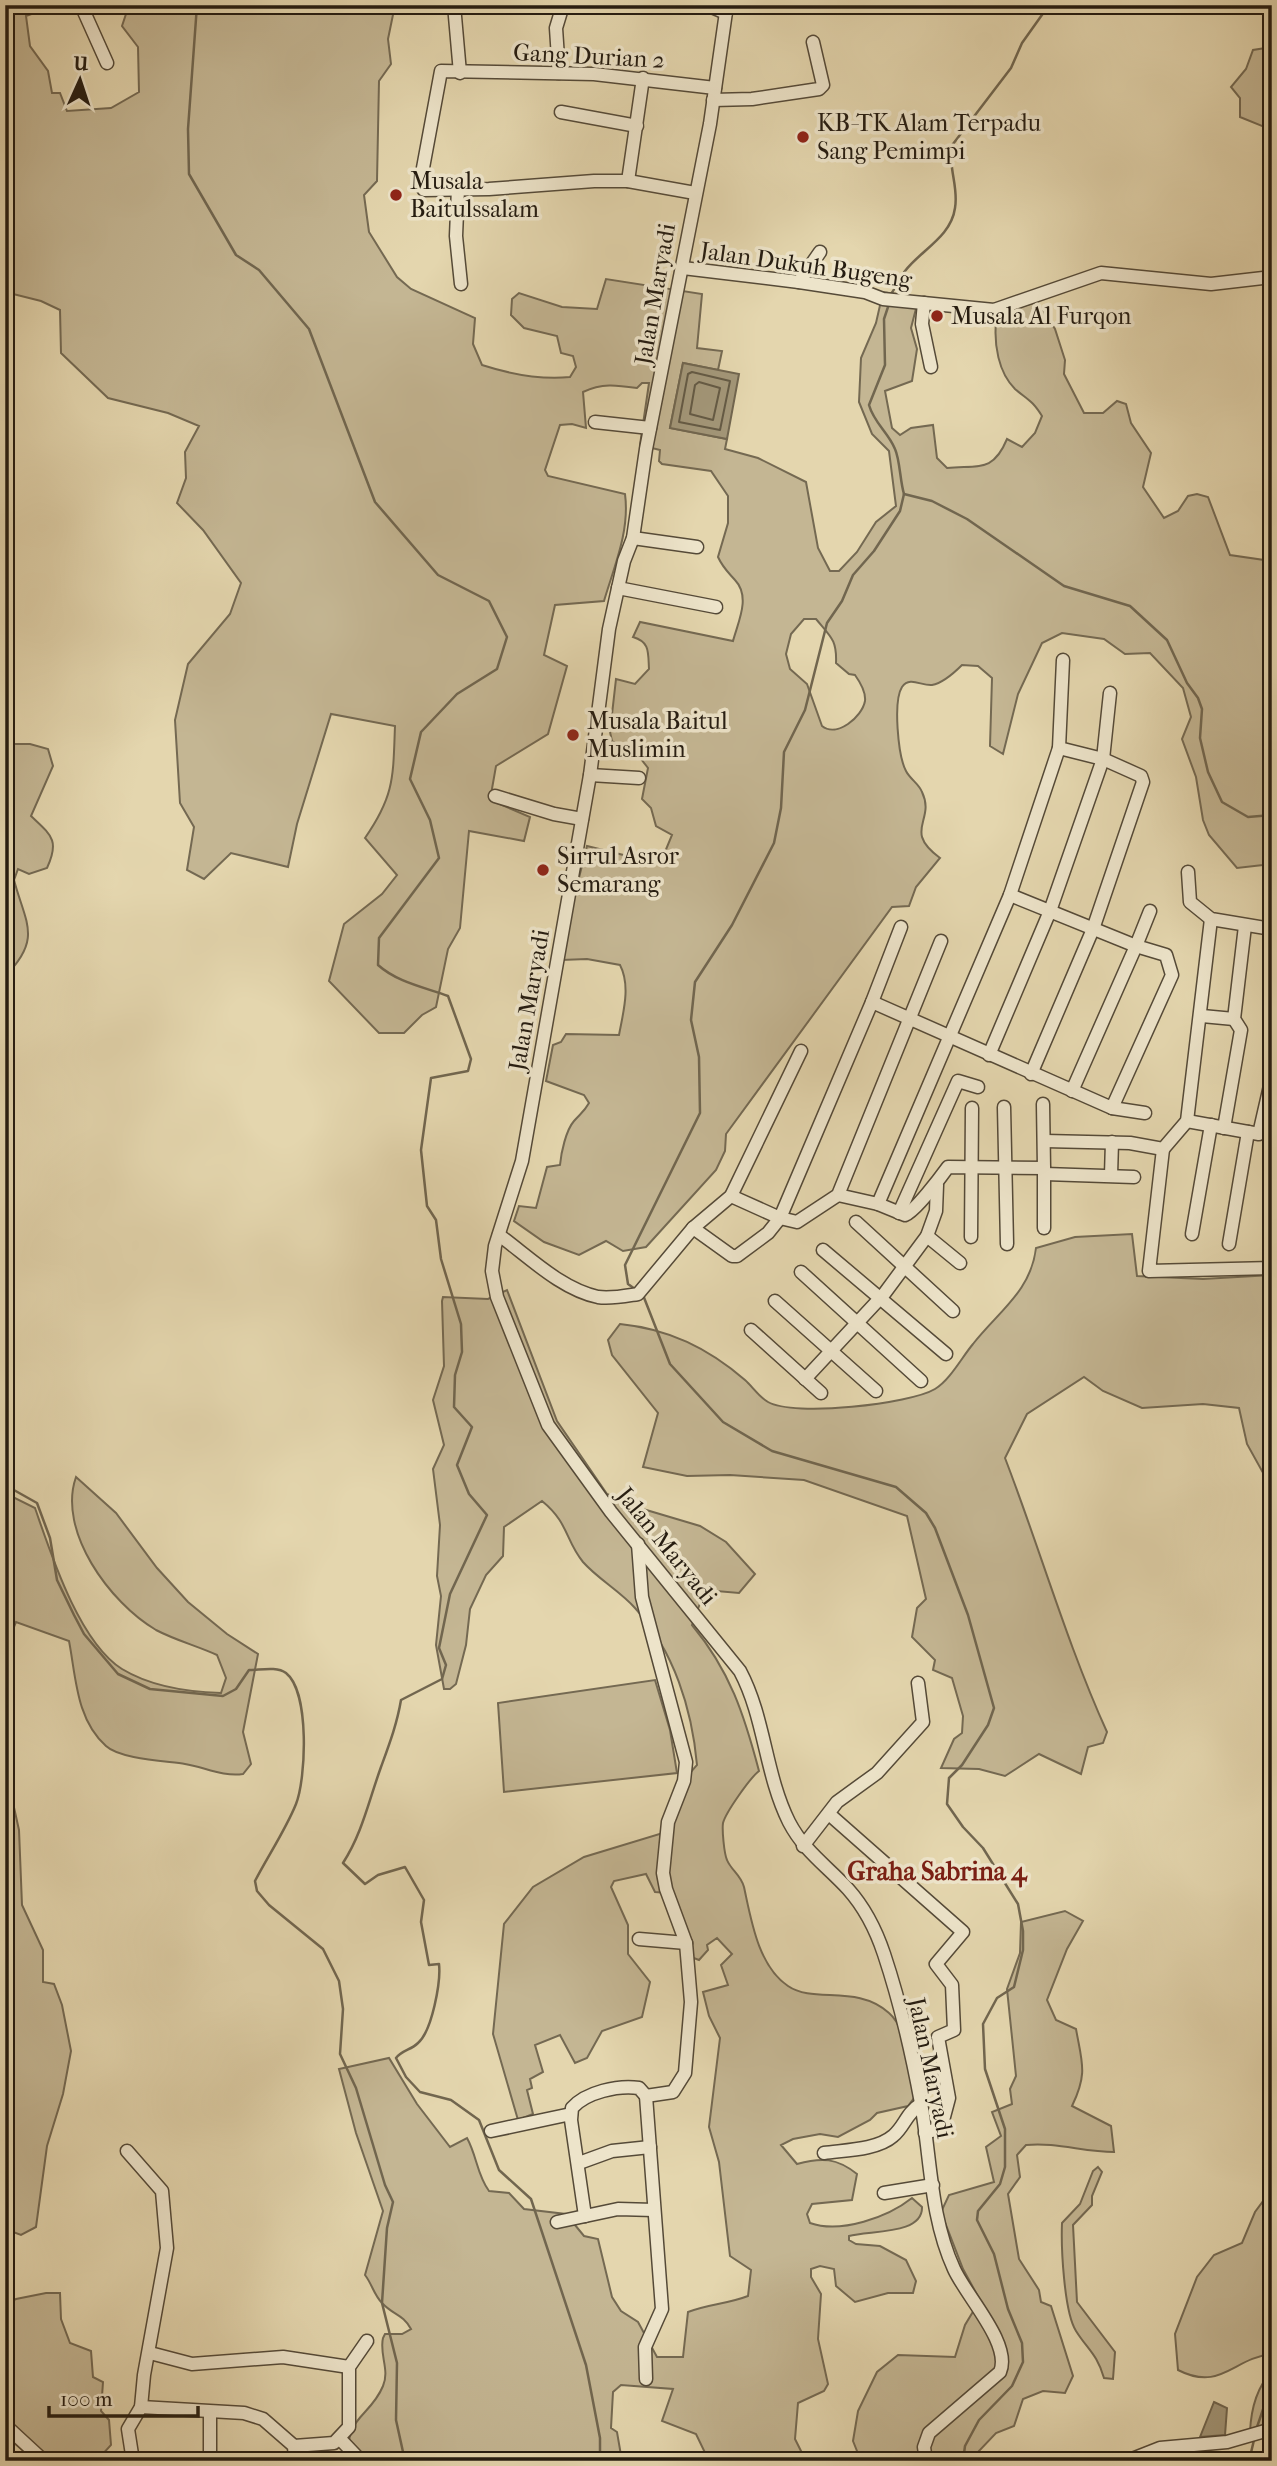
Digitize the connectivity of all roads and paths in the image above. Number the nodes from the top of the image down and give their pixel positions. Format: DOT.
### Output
graph roads {
  1 [pos="81,5"];
  2 [pos="454,5"];
  3 [pos="563,5"];
  4 [pos="707,5"];
  5 [pos="726,9"];
  6 [pos="813,41"];
  7 [pos="107,63"];
  8 [pos="460,73"];
  9 [pos="559,73"];
  10 [pos="643,78"];
  11 [pos="714,94"];
  12 [pos="561,112"];
  13 [pos="637,126"];
  14 [pos="628,181"];
  15 [pos="458,188"];
  16 [pos="695,193"];
  17 [pos="820,253"];
  18 [pos="682,268"];
  19 [pos="1272,277"];
  20 [pos="799,282"];
  21 [pos="461,284"];
  22 [pos="924,303"];
  23 [pos="931,367"];
  24 [pos="596,422"];
  25 [pos="650,428"];
  26 [pos="633,538"];
  27 [pos="697,547"];
  28 [pos="618,588"];
  29 [pos="716,607"];
  30 [pos="1063,660"];
  31 [pos="1110,693"];
  32 [pos="1059,748"];
  33 [pos="1103,760"];
  34 [pos="590,775"];
  35 [pos="639,778"];
  36 [pos="495,796"];
  37 [pos="582,819"];
  38 [pos="1188,872"];
  39 [pos="1010,895"];
  40 [pos="1050,911"];
  41 [pos="1150,911"];
  42 [pos="1211,919"];
  43 [pos="1245,926"];
  44 [pos="901,927"];
  45 [pos="1093,929"];
  46 [pos="1272,929"];
  47 [pos="941,941"];
  48 [pos="1136,946"];
  49 [pos="872,1002"];
  50 [pos="1202,1016"];
  51 [pos="1272,1016"];
  52 [pos="911,1019"];
  53 [pos="1234,1019"];
  54 [pos="950,1037"];
  55 [pos="801,1051"];
  56 [pos="1272,1052"];
  57 [pos="989,1055"];
  58 [pos="1031,1074"];
  59 [pos="1272,1077"];
  60 [pos="978,1087"];
  61 [pos="1072,1091"];
  62 [pos="1043,1104"];
  63 [pos="1004,1107"];
  64 [pos="972,1108"];
  65 [pos="1112,1108"];
  66 [pos="1145,1113"];
  67 [pos="1187,1121"];
  68 [pos="1218,1126"];
  69 [pos="1248,1132"];
  70 [pos="1045,1141"];
  71 [pos="1112,1142"];
  72 [pos="1163,1149"];
  73 [pos="973,1167"];
  74 [pos="1005,1169"];
  75 [pos="1044,1171"];
  76 [pos="1111,1175"];
  77 [pos="1133,1177"];
  78 [pos="937,1185"];
  79 [pos="838,1195"];
  80 [pos="731,1196"];
  81 [pos="878,1204"];
  82 [pos="899,1213"];
  83 [pos="780,1218"];
  84 [pos="856,1222"];
  85 [pos="693,1228"];
  86 [pos="1044,1228"];
  87 [pos="1192,1234"];
  88 [pos="499,1235"];
  89 [pos="927,1236"];
  90 [pos="971,1237"];
  91 [pos="1007,1244"];
  92 [pos="1229,1244"];
  93 [pos="823,1250"];
  94 [pos="960,1263"];
  95 [pos="904,1266"];
  96 [pos="1272,1268"];
  97 [pos="801,1272"];
  98 [pos="880,1298"];
  99 [pos="775,1301"];
  100 [pos="953,1311"];
  101 [pos="856,1323"];
  102 [pos="751,1330"];
  103 [pos="832,1352"];
  104 [pos="946,1354"];
  105 [pos="805,1379"];
  106 [pos="921,1381"];
  107 [pos="876,1391"];
  108 [pos="821,1393"];
  109 [pos="638,1544"];
  110 [pos="918,1683"];
  111 [pos="829,1814"];
  112 [pos="803,1846"];
  113 [pos="639,1939"];
  114 [pos="686,1943"];
  115 [pos="646,2096"];
  116 [pos="921,2104"];
  117 [pos="571,2114"];
  118 [pos="491,2131"];
  119 [pos="925,2133"];
  120 [pos="650,2147"];
  121 [pos="127,2151"];
  122 [pos="824,2153"];
  123 [pos="579,2163"];
  124 [pos="933,2185"];
  125 [pos="884,2193"];
  126 [pos="654,2210"];
  127 [pos="585,2216"];
  128 [pos="557,2222"];
  129 [pos="367,2341"];
  130 [pos="150,2353"];
  131 [pos="349,2367"];
  132 [pos="646,2379"];
  133 [pos="141,2407"];
  134 [pos="210,2413"];
  135 [pos="5,2425"];
  136 [pos="1268,2430"];
  137 [pos="341,2439"];
  138 [pos="294,2445"];
  139 [pos="1168,2447"];
  140 [pos="44,2461"];
  141 [pos="133,2461"];
  142 [pos="210,2461"];
  143 [pos="295,2461"];
  144 [pos="361,2461"];
  145 [pos="926,2461"];
  146 [pos="1127,2461"];
  147 [pos="1157,2461"];
  1 -- 7 [label="street"];
  2 -- 8 [label="street"];
  3 -- 9 [label="street"];
  4 -- 5 [label="street"];
  5 -- 11 [label="street, Jalan Maryadi"];
  6 -- 11 [label="street, Gang Durian 2"];
  8 -- 9 [label="street, Gang Durian 2"];
  8 -- 15 [label="street"];
  9 -- 10 [label="street, Gang Durian 2"];
  10 -- 11 [label="street, Gang Durian 2"];
  10 -- 13 [label="street"];
  11 -- 16 [label="street, Jalan Maryadi"];
  12 -- 13 [label="street"];
  13 -- 14 [label="street"];
  14 -- 15 [label="street"];
  14 -- 16 [label="street"];
  15 -- 21 [label="street"];
  16 -- 18 [label="street, Jalan Maryadi"];
  17 -- 20 [label="street"];
  18 -- 20 [label="street, Jalan Dukuh Bugeng"];
  18 -- 25 [label="street, Jalan Maryadi"];
  19 -- 22 [label="street, Jalan Dukuh Bugeng"];
  20 -- 22 [label="street, Jalan Dukuh Bugeng"];
  22 -- 23 [label="street, Jalan Dukuh Bugeng"];
  24 -- 25 [label="street"];
  25 -- 26 [label="street, Jalan Maryadi"];
  26 -- 27 [label="street"];
  26 -- 28 [label="street, Jalan Maryadi"];
  28 -- 29 [label="street"];
  28 -- 34 [label="street, Jalan Maryadi"];
  30 -- 32 [label="street"];
  31 -- 33 [label="street"];
  32 -- 33 [label="street"];
  32 -- 39 [label="street"];
  33 -- 40 [label="street"];
  33 -- 45 [label="street"];
  34 -- 35 [label="street"];
  34 -- 37 [label="street, Jalan Maryadi"];
  36 -- 37 [label="street"];
  37 -- 88 [label="street, Jalan Maryadi"];
  38 -- 42 [label="street"];
  39 -- 40 [label="street"];
  39 -- 54 [label="street"];
  40 -- 45 [label="street"];
  40 -- 57 [label="street"];
  41 -- 48 [label="street"];
  42 -- 43 [label="street"];
  42 -- 50 [label="street"];
  43 -- 46 [label="street"];
  43 -- 53 [label="street"];
  44 -- 49 [label="street"];
  45 -- 48 [label="street"];
  45 -- 58 [label="street"];
  47 -- 52 [label="street"];
  48 -- 61 [label="street"];
  48 -- 65 [label="street"];
  49 -- 52 [label="street"];
  49 -- 83 [label="street"];
  50 -- 53 [label="street"];
  50 -- 67 [label="street"];
  51 -- 56 [label="street"];
  52 -- 54 [label="street"];
  52 -- 79 [label="street"];
  53 -- 68 [label="street"];
  54 -- 57 [label="street"];
  54 -- 81 [label="street"];
  55 -- 80 [label="street"];
  57 -- 58 [label="street"];
  58 -- 61 [label="street"];
  59 -- 69 [label="street"];
  60 -- 82 [label="street"];
  61 -- 65 [label="street"];
  62 -- 70 [label="street"];
  63 -- 74 [label="street"];
  64 -- 73 [label="street"];
  65 -- 66 [label="street"];
  67 -- 68 [label="street"];
  67 -- 72 [label="street"];
  68 -- 69 [label="street"];
  68 -- 87 [label="street"];
  69 -- 92 [label="street"];
  70 -- 71 [label="street"];
  70 -- 75 [label="street"];
  71 -- 72 [label="street"];
  71 -- 76 [label="street"];
  72 -- 96 [label="street"];
  73 -- 74 [label="street"];
  73 -- 78 [label="street"];
  73 -- 90 [label="street"];
  74 -- 75 [label="street"];
  74 -- 91 [label="street"];
  75 -- 76 [label="street"];
  75 -- 86 [label="street"];
  76 -- 77 [label="street"];
  78 -- 82 [label="street"];
  78 -- 89 [label="street"];
  79 -- 81 [label="street"];
  79 -- 83 [label="street"];
  80 -- 83 [label="street"];
  80 -- 85 [label="street"];
  81 -- 82 [label="street"];
  83 -- 85 [label="street"];
  84 -- 95 [label="street"];
  85 -- 88 [label="street"];
  88 -- 109 [label="street, Jalan Maryadi"];
  89 -- 94 [label="street"];
  89 -- 95 [label="street"];
  93 -- 98 [label="street"];
  95 -- 98 [label="street"];
  95 -- 100 [label="street"];
  97 -- 101 [label="street"];
  98 -- 101 [label="street"];
  98 -- 104 [label="street"];
  99 -- 103 [label="street"];
  101 -- 103 [label="street"];
  101 -- 106 [label="street"];
  102 -- 105 [label="street"];
  103 -- 105 [label="street"];
  103 -- 107 [label="street"];
  105 -- 108 [label="street"];
  109 -- 112 [label="street, Jalan Maryadi"];
  109 -- 114 [label="street"];
  110 -- 111 [label="street"];
  111 -- 112 [label="street"];
  111 -- 119 [label="street"];
  112 -- 116 [label="street, Jalan Maryadi"];
  113 -- 114 [label="street"];
  114 -- 115 [label="street"];
  115 -- 117 [label="street"];
  115 -- 120 [label="street"];
  116 -- 119 [label="street, Jalan Maryadi"];
  116 -- 122 [label="street"];
  117 -- 118 [label="street"];
  117 -- 123 [label="street"];
  119 -- 124 [label="street, Jalan Maryadi"];
  120 -- 123 [label="street"];
  120 -- 126 [label="street"];
  121 -- 130 [label="street"];
  123 -- 127 [label="street"];
  124 -- 125 [label="street"];
  124 -- 145 [label="street, Jalan Maryadi"];
  126 -- 127 [label="street"];
  126 -- 132 [label="street"];
  127 -- 128 [label="street"];
  129 -- 131 [label="street"];
  130 -- 131 [label="street"];
  130 -- 133 [label="street"];
  131 -- 137 [label="street"];
  133 -- 134 [label="street"];
  133 -- 141 [label="street"];
  134 -- 138 [label="street"];
  134 -- 142 [label="street"];
  135 -- 140 [label="street"];
  136 -- 139 [label="street"];
  137 -- 138 [label="street"];
  137 -- 144 [label="street"];
  138 -- 143 [label="street"];
  139 -- 146 [label="street"];
  139 -- 147 [label="street"];
}
